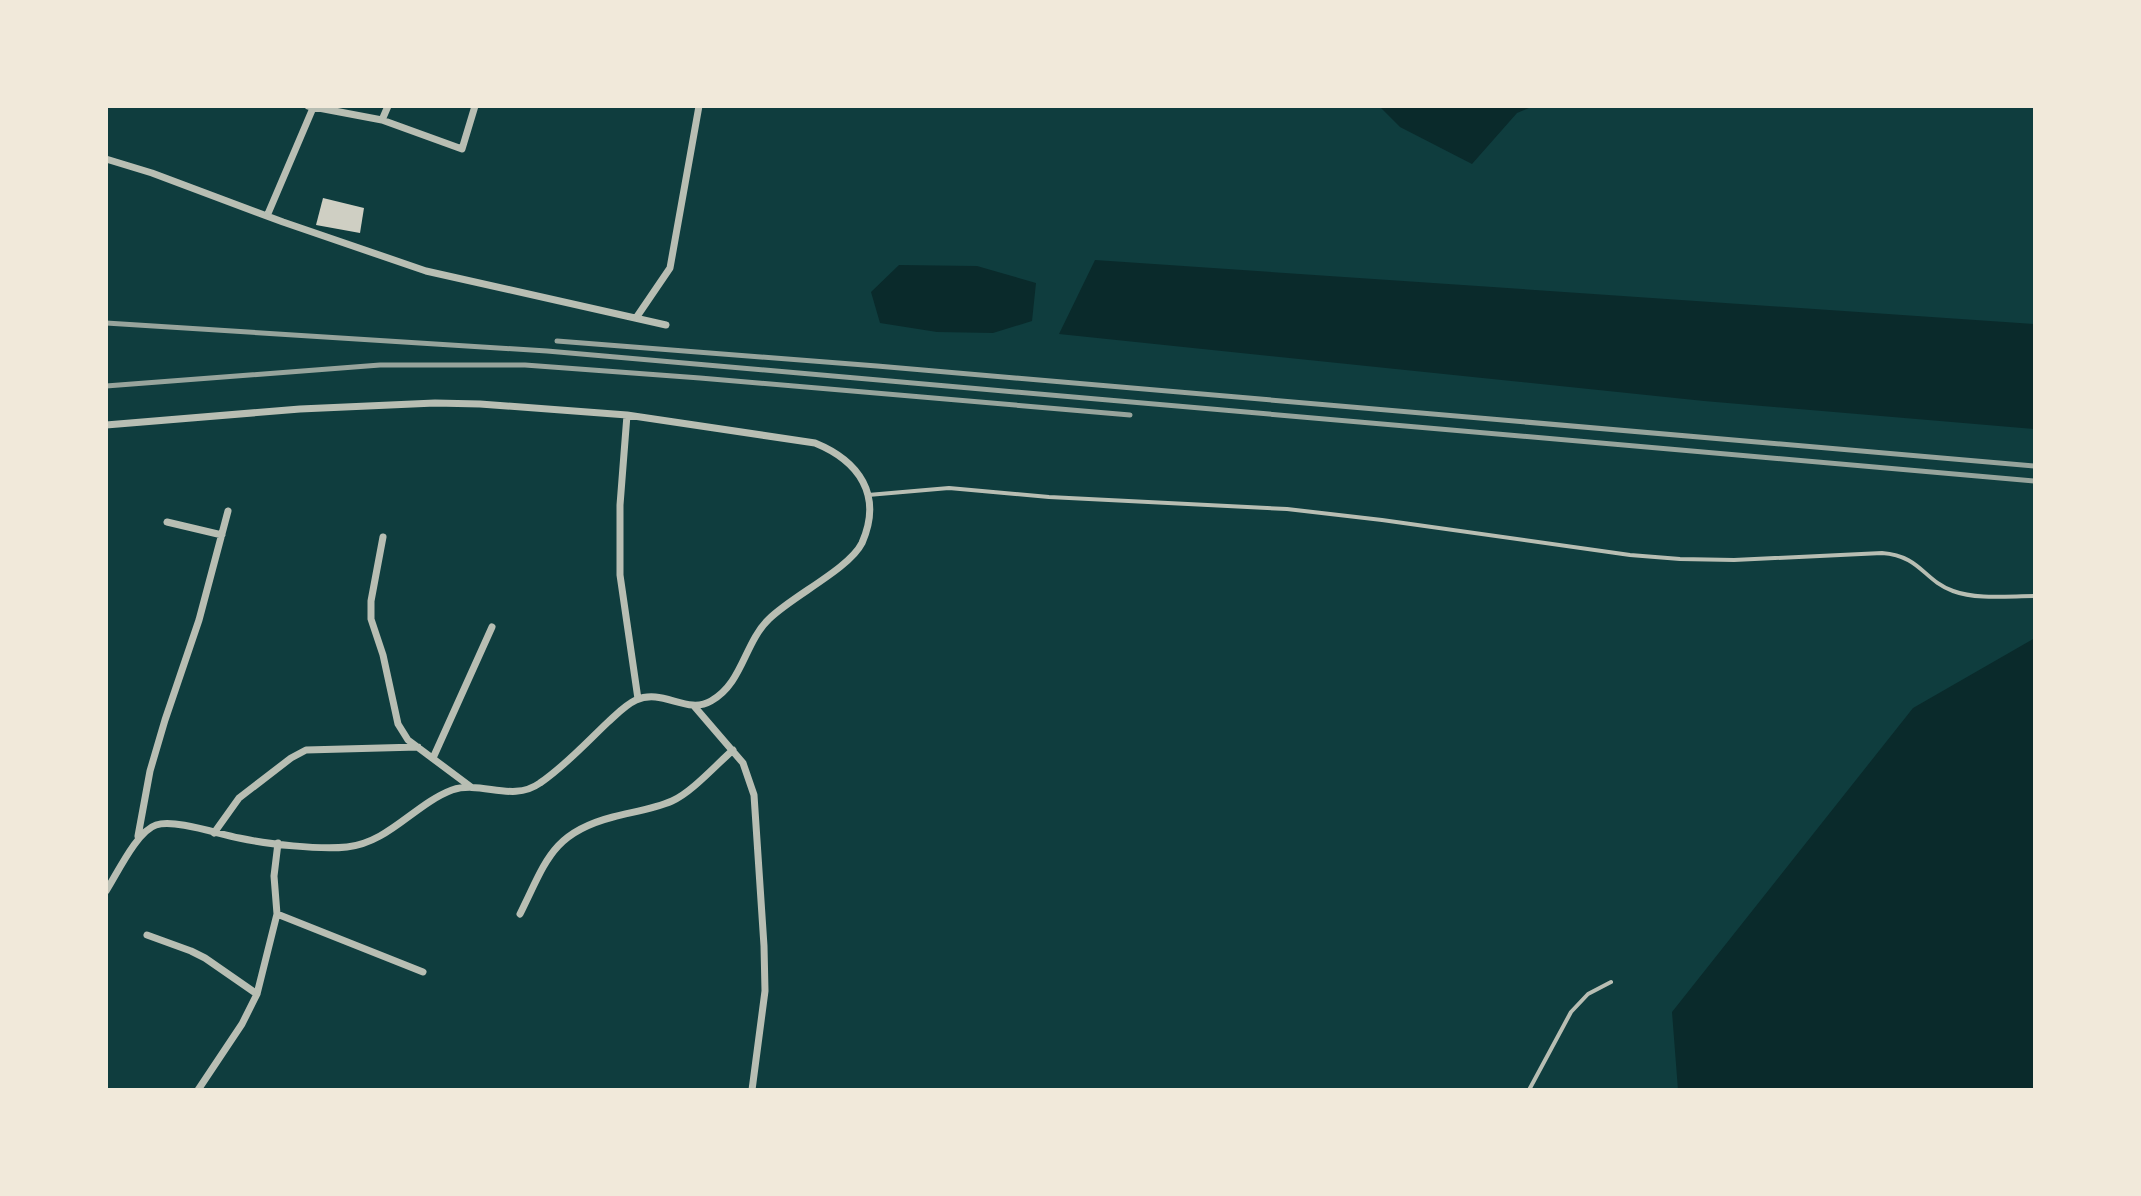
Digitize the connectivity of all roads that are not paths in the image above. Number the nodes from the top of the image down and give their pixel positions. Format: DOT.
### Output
graph roads {
  1 [pos="388,106"];
  2 [pos="475,106"];
  3 [pos="699,106"];
  4 [pos="311,107"];
  5 [pos="382,120"];
  6 [pos="106,159"];
  7 [pos="267,216"];
  8 [pos="636,318"];
  9 [pos="666,325"];
  10 [pos="627,415"];
  11 [pos="106,425"];
  12 [pos="868,495"];
  13 [pos="228,511"];
  14 [pos="167,522"];
  15 [pos="222,535"];
  16 [pos="383,537"];
  17 [pos="2035,596"];
  18 [pos="492,627"];
  19 [pos="638,699"];
  20 [pos="694,706"];
  21 [pos="418,747"];
  22 [pos="733,750"];
  23 [pos="433,758"];
  24 [pos="472,788"];
  25 [pos="214,833"];
  26 [pos="138,840"];
  27 [pos="278,843"];
  28 [pos="107,887"];
  29 [pos="277,914"];
  30 [pos="520,914"];
  31 [pos="147,935"];
  32 [pos="423,972"];
  33 [pos="1611,982"];
  34 [pos="257,994"];
  35 [pos="198,1090"];
  36 [pos="752,1090"];
  37 [pos="1529,1090"];
  1 -- 5 [label="street"];
  2 -- 5 [label="street"];
  3 -- 8 [label="street"];
  4 -- 5 [label="street"];
  4 -- 7 [label="street"];
  6 -- 7 [label="street"];
  7 -- 8 [label="street"];
  8 -- 9 [label="street"];
  10 -- 11 [label="street"];
  10 -- 12 [label="street"];
  10 -- 19 [label="street"];
  12 -- 17 [label="lane"];
  12 -- 20 [label="street"];
  13 -- 15 [label="street"];
  14 -- 15 [label="street"];
  15 -- 26 [label="street"];
  16 -- 21 [label="street"];
  18 -- 23 [label="street"];
  19 -- 20 [label="street"];
  19 -- 24 [label="street"];
  20 -- 22 [label="street"];
  21 -- 23 [label="street"];
  21 -- 25 [label="street"];
  22 -- 30 [label="street"];
  22 -- 36 [label="street"];
  23 -- 24 [label="street"];
  24 -- 27 [label="street"];
  25 -- 26 [label="street"];
  25 -- 27 [label="street"];
  26 -- 28 [label="street"];
  27 -- 29 [label="street"];
  29 -- 32 [label="street"];
  29 -- 34 [label="street"];
  31 -- 34 [label="street"];
  33 -- 37 [label="lane"];
  34 -- 35 [label="street"];
}
